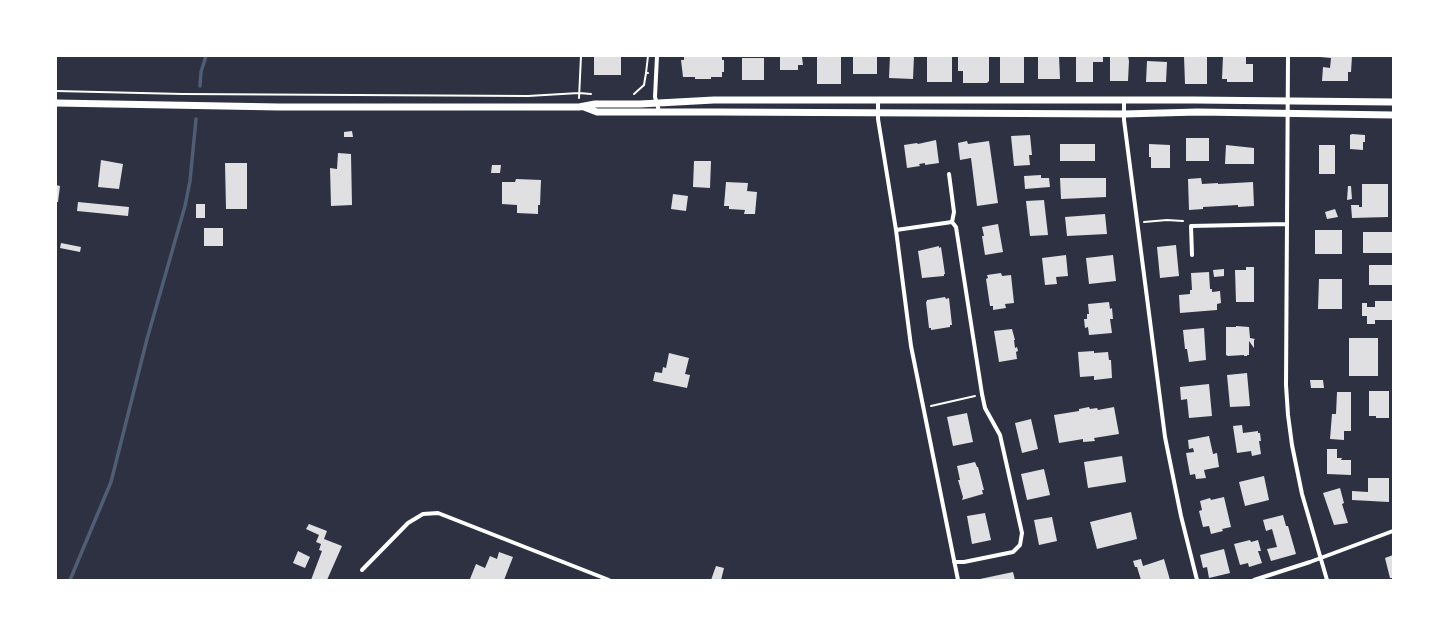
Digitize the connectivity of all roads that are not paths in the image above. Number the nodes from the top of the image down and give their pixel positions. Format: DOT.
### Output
graph roads {
  1 [pos="657,56"];
  2 [pos="1288,56"];
  3 [pos="878,100"];
  4 [pos="1124,100"];
  5 [pos="1289,100"];
  6 [pos="1393,102"];
  7 [pos="56,103"];
  8 [pos="656,103"];
  9 [pos="581,107"];
  10 [pos="1288,111"];
  11 [pos="659,112"];
  12 [pos="877,113"];
  13 [pos="1124,114"];
  14 [pos="1393,115"];
  15 [pos="949,174"];
  16 [pos="952,222"];
  17 [pos="1287,224"];
  18 [pos="896,230"];
  19 [pos="1192,255"];
  20 [pos="1393,532"];
  21 [pos="1320,559"];
  22 [pos="954,562"];
  23 [pos="362,570"];
  24 [pos="609,580"];
  25 [pos="958,580"];
  26 [pos="1197,580"];
  27 [pos="1254,580"];
  28 [pos="1326,580"];
  1 -- 8 [label="street"];
  2 -- 5 [label="street"];
  3 -- 4 [label="street"];
  3 -- 8 [label="street"];
  3 -- 12 [label="street"];
  4 -- 5 [label="street"];
  4 -- 13 [label="street"];
  5 -- 6 [label="street"];
  5 -- 10 [label="street"];
  7 -- 9 [label="street"];
  8 -- 9 [label="street"];
  8 -- 11 [label="street"];
  9 -- 11 [label="street"];
  10 -- 13 [label="street"];
  10 -- 14 [label="street"];
  10 -- 17 [label="street"];
  11 -- 12 [label="street"];
  12 -- 13 [label="street"];
  12 -- 18 [label="street"];
  13 -- 26 [label="street"];
  15 -- 16 [label="street"];
  16 -- 18 [label="street"];
  16 -- 22 [label="street"];
  17 -- 19 [label="street"];
  17 -- 21 [label="street"];
  18 -- 22 [label="street"];
  20 -- 21 [label="street"];
  21 -- 27 [label="street"];
  21 -- 28 [label="street"];
  22 -- 25 [label="street"];
  23 -- 24 [label="street"];
}
